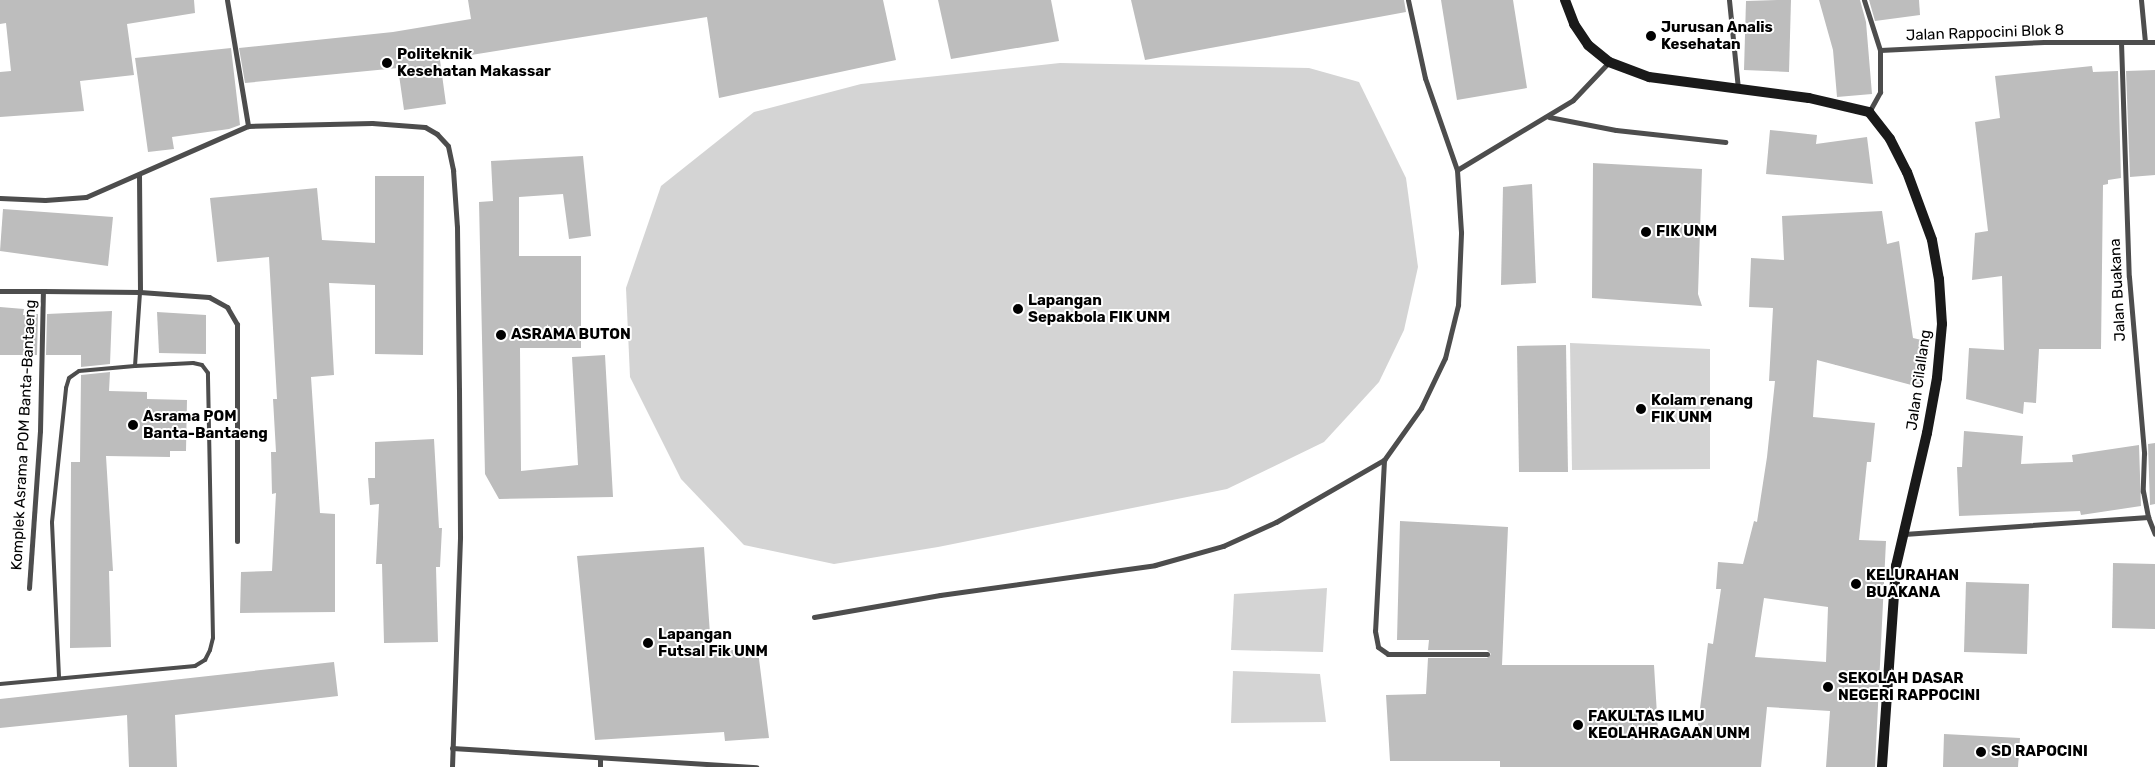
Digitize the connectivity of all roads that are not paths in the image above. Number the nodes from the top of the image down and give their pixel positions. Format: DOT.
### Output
graph roads {
  1 [pos="226,0"];
  2 [pos="1408,0"];
  3 [pos="1565,0"];
  4 [pos="1729,0"];
  5 [pos="1864,0"];
  6 [pos="2141,0"];
  7 [pos="2121,42"];
  8 [pos="2145,42"];
  9 [pos="2155,42"];
  10 [pos="1880,50"];
  11 [pos="1609,62"];
  12 [pos="1738,90"];
  13 [pos="1869,112"];
  14 [pos="1549,117"];
  15 [pos="248,126"];
  16 [pos="1725,142"];
  17 [pos="1457,170"];
  18 [pos="140,174"];
  19 [pos="0,198"];
  20 [pos="0,291"];
  21 [pos="43,291"];
  22 [pos="140,292"];
  23 [pos="135,366"];
  24 [pos="1384,460"];
  25 [pos="2148,517"];
  26 [pos="1902,534"];
  27 [pos="2155,534"];
  28 [pos="237,541"];
  29 [pos="29,588"];
  30 [pos="814,616"];
  31 [pos="1487,654"];
  32 [pos="59,677"];
  33 [pos="0,684"];
  34 [pos="452,748"];
  35 [pos="600,758"];
  36 [pos="452,767"];
  37 [pos="600,767"];
  38 [pos="756,767"];
  39 [pos="1882,767"];
  1 -- 15 [label="street"];
  2 -- 17 [label="street"];
  3 -- 11 [label="street"];
  4 -- 12 [label="street"];
  5 -- 10 [label="street"];
  6 -- 8 [label="street"];
  7 -- 8 [label="street, Jalan Rappocini Blok 8"];
  7 -- 10 [label="street, Jalan Rappocini Blok 8"];
  7 -- 25 [label="street, Jalan Buakana"];
  8 -- 9 [label="street, Jalan Rappocini Blok 8"];
  10 -- 13 [label="street"];
  11 -- 12 [label="street"];
  11 -- 14 [label="street"];
  12 -- 13 [label="street"];
  13 -- 26 [label="street, Jalan Cilallang"];
  14 -- 16 [label="street"];
  14 -- 17 [label="street"];
  15 -- 18 [label="street"];
  15 -- 34 [label="street"];
  17 -- 24 [label="street"];
  18 -- 19 [label="street"];
  18 -- 22 [label="street"];
  20 -- 21 [label="street"];
  21 -- 22 [label="street, Komplek Asrama POM Banta-Bantaeng"];
  21 -- 29 [label="street, Komplek Asrama POM Banta-Bantaeng"];
  22 -- 23 [label="lane"];
  22 -- 28 [label="street, Komplek Asrama POM Banta-Bantaeng"];
  23 -- 32 [label="lane"];
  23 -- 32 [label="lane"];
  24 -- 30 [label="street"];
  24 -- 31 [label="street"];
  25 -- 26 [label="street"];
  25 -- 27 [label="street, Jalan Buakana"];
  26 -- 39 [label="street, Jalan Cilallang"];
  32 -- 33 [label="lane"];
  34 -- 35 [label="street"];
  34 -- 36 [label="street"];
  35 -- 37 [label="street"];
  35 -- 38 [label="street"];
}
